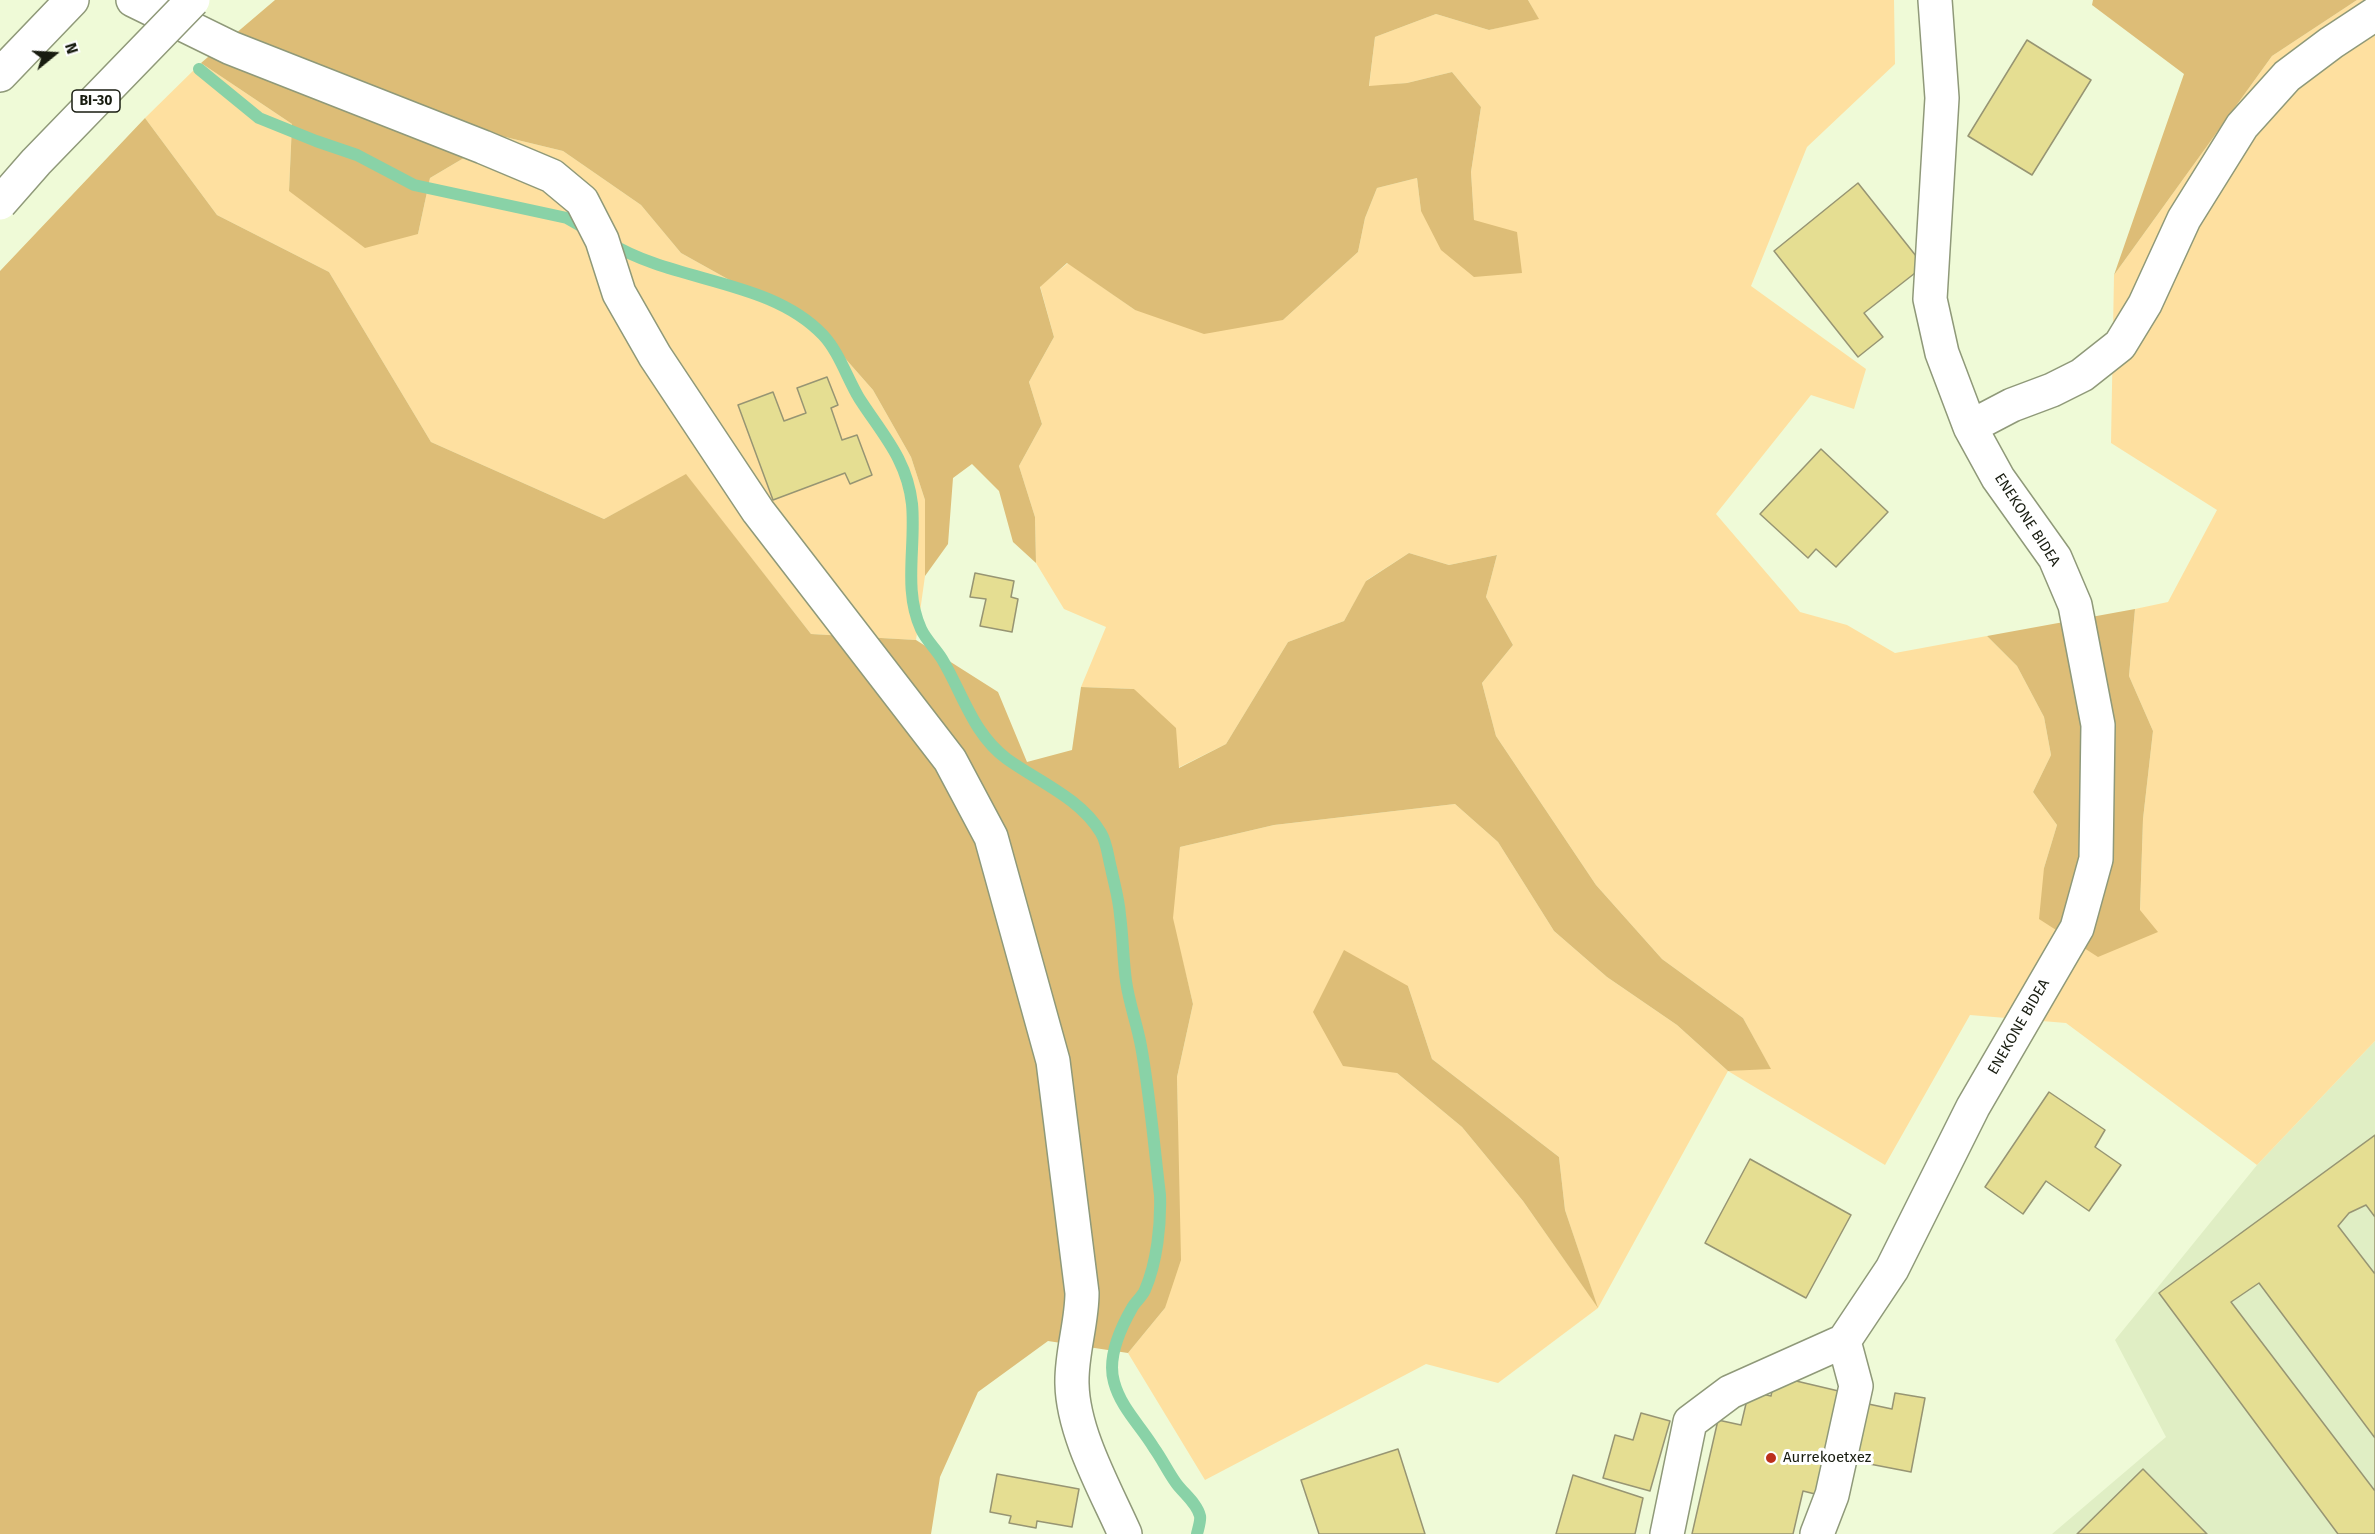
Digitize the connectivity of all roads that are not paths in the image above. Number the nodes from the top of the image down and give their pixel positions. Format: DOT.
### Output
graph roads {
  1 [pos="72,0"];
  2 [pos="133,0"];
  3 [pos="193,0"];
  4 [pos="1935,0"];
  5 [pos="2375,14"];
  6 [pos="0,75"];
  7 [pos="0,203"];
  8 [pos="1970,427"];
  9 [pos="1844,1341"];
  10 [pos="1125,1534"];
  11 [pos="1666,1534"];
  12 [pos="1817,1534"];
  1 -- 6 [label="main road"];
  2 -- 10 [label="main road"];
  3 -- 7 [label="main road, BI-30, bridge"];
  4 -- 8 [label="main road, ENEKONE BIDEA"];
  5 -- 8 [label="main road"];
  8 -- 9 [label="main road, ENEKONE BIDEA"];
  9 -- 11 [label="main road"];
  9 -- 12 [label="main road"];
}
